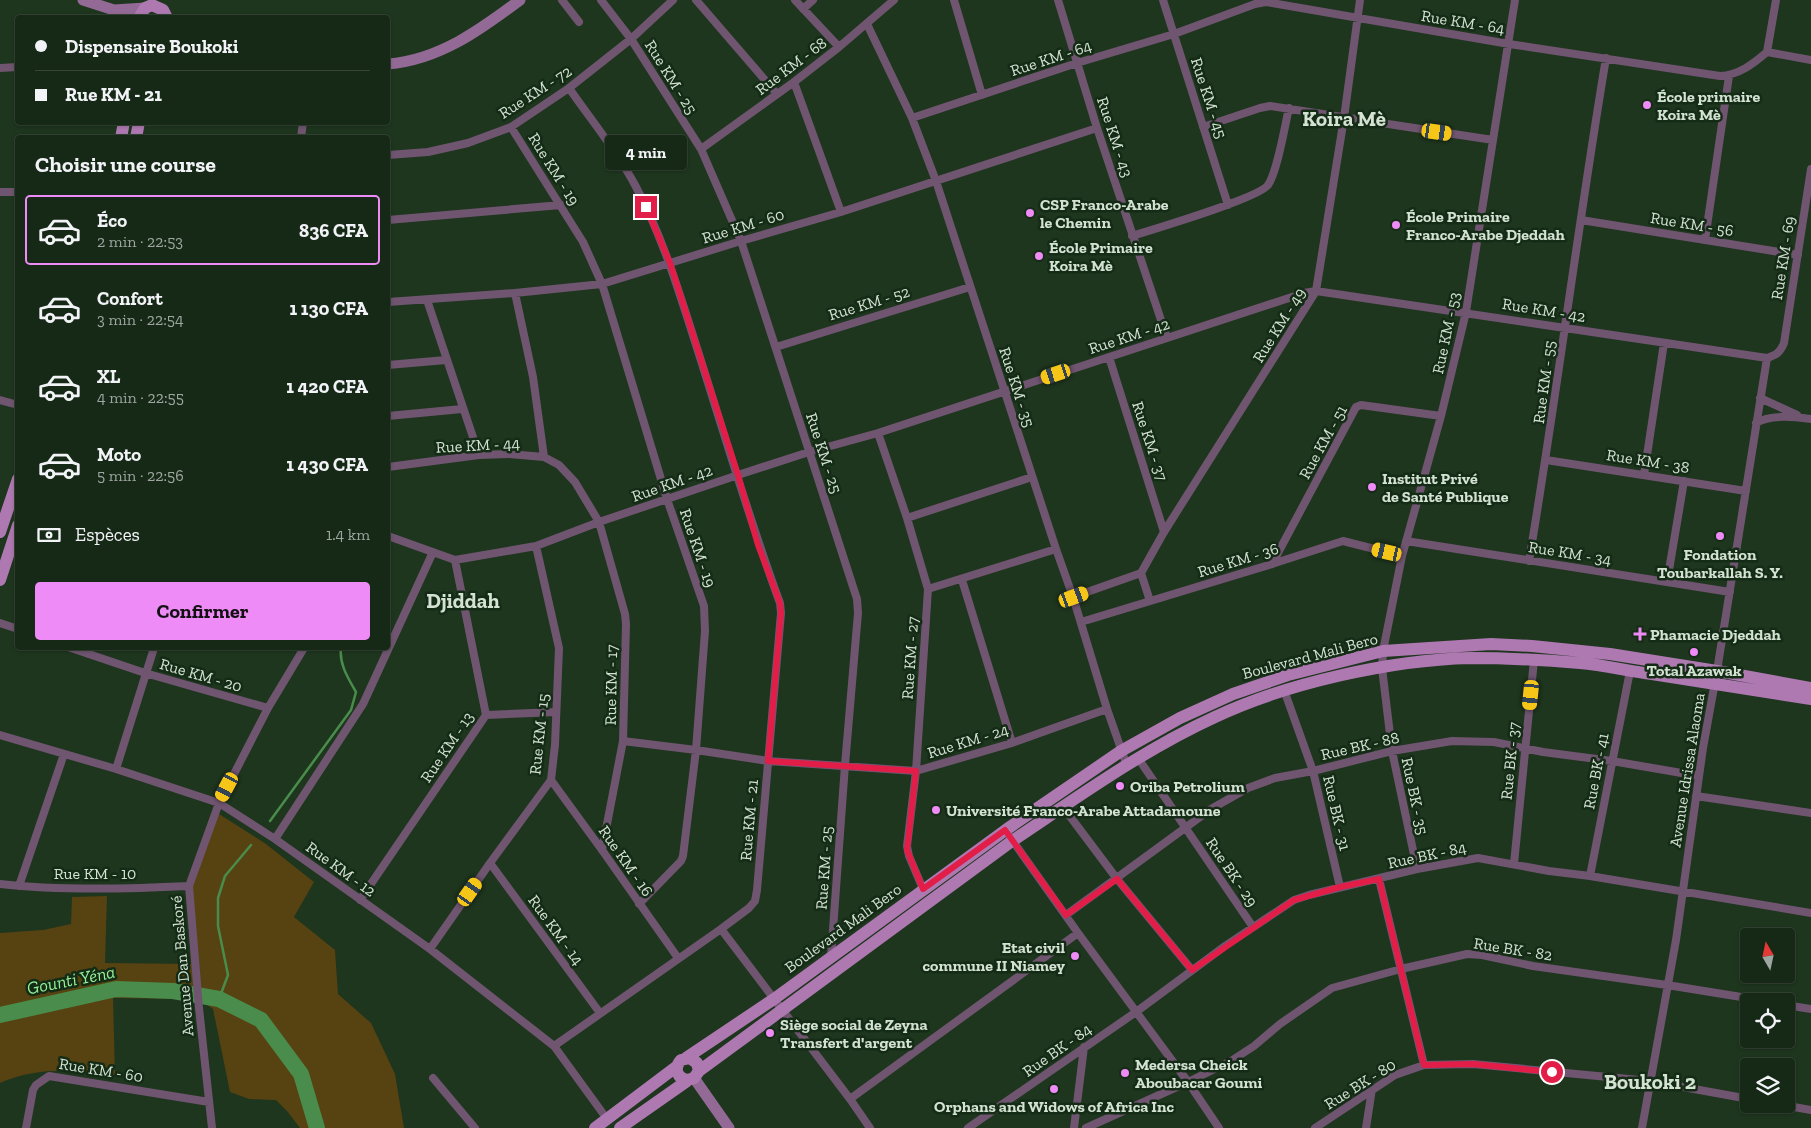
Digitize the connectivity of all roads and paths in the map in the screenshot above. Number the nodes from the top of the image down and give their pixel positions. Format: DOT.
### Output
graph roads {
  1 [pos="520,0"];
  2 [pos="562,0"];
  3 [pos="601,0"];
  4 [pos="673,0"];
  5 [pos="696,0"];
  6 [pos="795,0"];
  7 [pos="813,0"];
  8 [pos="894,0"];
  9 [pos="954,0"];
  10 [pos="1058,0"];
  11 [pos="1163,0"];
  12 [pos="1360,0"];
  13 [pos="1516,0"];
  14 [pos="1776,0"];
  15 [pos="89,1"];
  16 [pos="145,8"];
  17 [pos="803,9"];
  18 [pos="114,10"];
  19 [pos="166,12"];
  20 [pos="122,15"];
  21 [pos="1357,18"];
  22 [pos="579,22"];
  23 [pos="867,24"];
  24 [pos="1174,34"];
  25 [pos="631,39"];
  26 [pos="1509,44"];
  27 [pos="839,48"];
  28 [pos="1767,52"];
  29 [pos="1606,58"];
  30 [pos="1811,60"];
  31 [pos="1077,63"];
  32 [pos="390,64"];
  33 [pos="15,67"];
  34 [pos="0,68"];
  35 [pos="1729,76"];
  36 [pos="794,82"];
  37 [pos="569,88"];
  38 [pos="777,94"];
  39 [pos="982,95"];
  40 [pos="1289,108"];
  41 [pos="912,118"];
  42 [pos="1344,118"];
  43 [pos="1203,126"];
  44 [pos="511,127"];
  45 [pos="1097,128"];
  46 [pos="1493,140"];
  47 [pos="701,148"];
  48 [pos="390,155"];
  49 [pos="1811,169"];
  50 [pos="936,181"];
  51 [pos="0,192"];
  52 [pos="15,192"];
  53 [pos="561,205"];
  54 [pos="1228,205"];
  55 [pos="840,212"];
  56 [pos="390,220"];
  57 [pos="1581,220"];
  58 [pos="1132,236"];
  59 [pos="1705,240"];
  60 [pos="741,241"];
  61 [pos="1798,255"];
  62 [pos="670,263"];
  63 [pos="602,284"];
  64 [pos="970,287"];
  65 [pos="1316,292"];
  66 [pos="515,293"];
  67 [pos="427,300"];
  68 [pos="390,302"];
  69 [pos="1466,312"];
  70 [pos="1565,327"];
  71 [pos="1167,338"];
  72 [pos="1664,343"];
  73 [pos="776,347"];
  74 [pos="1109,357"];
  75 [pos="1767,358"];
  76 [pos="446,360"];
  77 [pos="390,365"];
  78 [pos="1004,391"];
  79 [pos="1760,398"];
  80 [pos="0,400"];
  81 [pos="15,404"];
  82 [pos="462,409"];
  83 [pos="390,416"];
  84 [pos="1441,416"];
  85 [pos="1807,418"];
  86 [pos="1756,423"];
  87 [pos="878,433"];
  88 [pos="810,452"];
  89 [pos="479,455"];
  90 [pos="544,457"];
  91 [pos="1546,460"];
  92 [pos="390,466"];
  93 [pos="1644,474"];
  94 [pos="738,475"];
  95 [pos="1032,477"];
  96 [pos="1684,481"];
  97 [pos="15,488"];
  98 [pos="1746,490"];
  99 [pos="667,499"];
  100 [pos="907,518"];
  101 [pos="599,522"];
  102 [pos="0,532"];
  103 [pos="1164,532"];
  104 [pos="15,534"];
  105 [pos="390,537"];
  106 [pos="1406,542"];
  107 [pos="536,546"];
  108 [pos="1056,549"];
  109 [pos="433,552"];
  110 [pos="1402,556"];
  111 [pos="455,560"];
  112 [pos="1529,560"];
  113 [pos="1272,564"];
  114 [pos="1141,573"];
  115 [pos="0,580"];
  116 [pos="962,580"];
  117 [pos="1667,582"];
  118 [pos="928,589"];
  119 [pos="1730,592"];
  120 [pos="1074,597"];
  121 [pos="1150,601"];
  122 [pos="1081,622"];
  123 [pos="0,623"];
  124 [pos="15,628"];
  125 [pos="390,645"];
  126 [pos="76,650"];
  127 [pos="153,650"];
  128 [pos="303,650"];
  129 [pos="388,650"];
  130 [pos="1383,651"];
  131 [pos="1534,660"];
  132 [pos="1382,668"];
  133 [pos="1630,671"];
  134 [pos="1717,671"];
  135 [pos="145,673"];
  136 [pos="1715,684"];
  137 [pos="1811,688"];
  138 [pos="1284,690"];
  139 [pos="1811,699"];
  140 [pos="268,708"];
  141 [pos="1107,709"];
  142 [pos="556,712"];
  143 [pos="486,715"];
  144 [pos="0,735"];
  145 [pos="623,741"];
  146 [pos="1012,743"];
  147 [pos="1525,749"];
  148 [pos="696,750"];
  149 [pos="1121,751"];
  150 [pos="1392,751"];
  151 [pos="64,754"];
  152 [pos="1138,758"];
  153 [pos="768,761"];
  154 [pos="1612,761"];
  155 [pos="845,765"];
  156 [pos="1126,766"];
  157 [pos="116,769"];
  158 [pos="916,771"];
  159 [pos="1313,771"];
  160 [pos="1699,776"];
  161 [pos="551,780"];
  162 [pos="1696,796"];
  163 [pos="219,802"];
  164 [pos="1063,807"];
  165 [pos="1811,813"];
  166 [pos="1186,828"];
  167 [pos="1009,835"];
  168 [pos="276,839"];
  169 [pos="602,850"];
  170 [pos="490,863"];
  171 [pos="1514,864"];
  172 [pos="1417,869"];
  173 [pos="1590,876"];
  174 [pos="1117,879"];
  175 [pos="1379,879"];
  176 [pos="0,884"];
  177 [pos="19,886"];
  178 [pos="189,886"];
  179 [pos="1340,887"];
  180 [pos="923,889"];
  181 [pos="1682,892"];
  182 [pos="360,900"];
  183 [pos="639,904"];
  184 [pos="1811,913"];
  185 [pos="890,915"];
  186 [pos="1066,915"];
  187 [pos="898,926"];
  188 [pos="1253,927"];
  189 [pos="721,929"];
  190 [pos="869,930"];
  191 [pos="1078,933"];
  192 [pos="879,940"];
  193 [pos="430,949"];
  194 [pos="831,957"];
  195 [pos="678,958"];
  196 [pos="1192,970"];
  197 [pos="1401,970"];
  198 [pos="1667,985"];
  199 [pos="1740,997"];
  200 [pos="774,998"];
  201 [pos="1795,1006"];
  202 [pos="1811,1009"];
  203 [pos="783,1010"];
  204 [pos="1136,1012"];
  205 [pos="600,1013"];
  206 [pos="554,1046"];
  207 [pos="1084,1048"];
  208 [pos="686,1058"];
  209 [pos="1424,1065"];
  210 [pos="676,1067"];
  211 [pos="694,1077"];
  212 [pos="433,1078"];
  213 [pos="1650,1081"];
  214 [pos="1188,1082"];
  215 [pos="1372,1089"];
  216 [pos="1740,1097"];
  217 [pos="850,1099"];
  218 [pos="209,1102"];
  219 [pos="1795,1107"];
  220 [pos="1811,1110"];
  221 [pos="607,1119"];
  222 [pos="26,1128"];
  223 [pos="212,1128"];
  224 [pos="476,1128"];
  225 [pos="595,1128"];
  226 [pos="620,1128"];
  227 [pos="729,1128"];
  228 [pos="870,1128"];
  229 [pos="968,1128"];
  230 [pos="1074,1128"];
  231 [pos="1086,1128"];
  232 [pos="1219,1128"];
  233 [pos="1315,1128"];
  234 [pos="1366,1128"];
  235 [pos="1642,1128"];
  1 -- 32 [label="main road"];
  2 -- 22 [label="street"];
  3 -- 25 [label="street, Rue KM - 25"];
  4 -- 25 [label="street, Rue KM - 72"];
  5 -- 38 [label="street"];
  6 -- 17 [label="street"];
  7 -- 17 [label="street"];
  8 -- 23 [label="street, Rue KM - 68"];
  9 -- 39 [label="street"];
  10 -- 31 [label="street, Rue KM - 43"];
  11 -- 24 [label="street, Rue KM - 45"];
  12 -- 21 [label="street, Rue KM - 49"];
  13 -- 26 [label="street, Rue KM - 53"];
  14 -- 28 [label="street"];
  15 -- 18 [label="main road"];
  16 -- 18 [label="main road"];
  16 -- 19 [label="main road"];
  17 -- 27 [label="street"];
  18 -- 20 [label="main road"];
  21 -- 24 [label="street, Rue KM - 64"];
  21 -- 26 [label="street, Rue KM - 64"];
  21 -- 42 [label="street, Rue KM - 49"];
  23 -- 27 [label="street, Rue KM - 68"];
  23 -- 41 [label="street, Rue KM - 35"];
  24 -- 31 [label="street, Rue KM - 64"];
  24 -- 43 [label="street, Rue KM - 45"];
  25 -- 37 [label="street, Rue KM - 72"];
  25 -- 47 [label="street, Rue KM - 25"];
  26 -- 29 [label="street, Rue KM - 64"];
  26 -- 46 [label="street, Rue KM - 53"];
  27 -- 36 [label="street, Rue KM - 68"];
  28 -- 30 [label="street"];
  28 -- 35 [label="street"];
  29 -- 35 [label="street, Rue KM - 64"];
  29 -- 57 [label="street, Rue KM - 55"];
  31 -- 39 [label="street, Rue KM - 64"];
  31 -- 45 [label="street, Rue KM - 43"];
  33 -- 34 [label="street"];
  35 -- 59 [label="street"];
  36 -- 38 [label="street, Rue KM - 68"];
  36 -- 55 [label="street"];
  37 -- 44 [label="street, Rue KM - 72"];
  37 -- 62 [label="street, Rue KM - 21"];
  38 -- 47 [label="street, Rue KM - 68"];
  39 -- 41 [label="street, Rue KM - 64"];
  40 -- 42 [label="street"];
  40 -- 43 [label="street"];
  40 -- 54 [label="street"];
  41 -- 50 [label="street, Rue KM - 35"];
  42 -- 46 [label="street"];
  42 -- 65 [label="street, Rue KM - 49"];
  43 -- 54 [label="street, Rue KM - 45"];
  44 -- 48 [label="street, Rue KM - 72"];
  44 -- 53 [label="street, Rue KM - 19"];
  45 -- 50 [label="street, Rue KM - 60"];
  45 -- 58 [label="street, Rue KM - 43"];
  46 -- 69 [label="street, Rue KM - 53"];
  47 -- 60 [label="street, Rue KM - 25"];
  49 -- 61 [label="street, Rue KM - 69"];
  50 -- 55 [label="street, Rue KM - 60"];
  50 -- 64 [label="street, Rue KM - 35"];
  51 -- 52 [label="street"];
  53 -- 56 [label="street"];
  53 -- 63 [label="street, Rue KM - 19"];
  54 -- 58 [label="street"];
  55 -- 60 [label="street, Rue KM - 60"];
  57 -- 59 [label="street, Rue KM - 56"];
  57 -- 70 [label="street, Rue KM - 55"];
  58 -- 71 [label="street, Rue KM - 43"];
  59 -- 61 [label="street, Rue KM - 56"];
  60 -- 62 [label="street, Rue KM - 60"];
  60 -- 73 [label="street, Rue KM - 25"];
  61 -- 75 [label="street, Rue KM - 69"];
  62 -- 63 [label="street, Rue KM - 60"];
  62 -- 94 [label="street, Rue KM - 21"];
  63 -- 66 [label="street, Rue KM - 60"];
  63 -- 99 [label="street, Rue KM - 19"];
  64 -- 73 [label="street, Rue KM - 52"];
  64 -- 78 [label="street, Rue KM - 35"];
  65 -- 69 [label="street, Rue KM - 42"];
  65 -- 71 [label="street, Rue KM - 42"];
  65 -- 103 [label="street, Rue KM - 49"];
  66 -- 67 [label="street, Rue KM - 60"];
  66 -- 90 [label="street"];
  67 -- 68 [label="street, Rue KM - 60"];
  67 -- 76 [label="street"];
  69 -- 70 [label="street, Rue KM - 42"];
  69 -- 84 [label="street, Rue KM - 53"];
  70 -- 72 [label="street, Rue KM - 42"];
  70 -- 91 [label="street, Rue KM - 55"];
  71 -- 74 [label="street, Rue KM - 42"];
  72 -- 75 [label="street, Rue KM - 42"];
  72 -- 93 [label="street"];
  73 -- 88 [label="street, Rue KM - 25"];
  74 -- 78 [label="street, Rue KM - 42"];
  74 -- 103 [label="street, Rue KM - 37"];
  75 -- 79 [label="street, Avenue Idrissa Alaoma"];
  76 -- 77 [label="street"];
  76 -- 82 [label="street"];
  78 -- 87 [label="street, Rue KM - 42"];
  78 -- 95 [label="street, Rue KM - 35"];
  79 -- 85 [label="street"];
  79 -- 86 [label="street, Avenue Idrissa Alaoma"];
  80 -- 81 [label="street"];
  82 -- 83 [label="street"];
  82 -- 89 [label="street"];
  84 -- 106 [label="street, Rue KM - 53"];
  84 -- 113 [label="street, Rue KM - 51"];
  85 -- 86 [label="street"];
  86 -- 98 [label="street, Avenue Idrissa Alaoma"];
  87 -- 88 [label="street, Rue KM - 42"];
  87 -- 100 [label="street, Rue KM - 27"];
  88 -- 94 [label="street, Rue KM - 42"];
  88 -- 155 [label="street, Rue KM - 25"];
  89 -- 90 [label="street, Rue KM - 44"];
  89 -- 92 [label="street, Rue KM - 44"];
  90 -- 101 [label="street, Rue KM - 44"];
  91 -- 93 [label="street, Rue KM - 38"];
  91 -- 112 [label="street, Rue KM - 55"];
  93 -- 96 [label="street, Rue KM - 38"];
  94 -- 99 [label="street, Rue KM - 42"];
  94 -- 153 [label="street, Rue KM - 21"];
  95 -- 100 [label="street"];
  95 -- 108 [label="street, Rue KM - 35"];
  96 -- 98 [label="street, Rue KM - 38"];
  96 -- 117 [label="street"];
  97 -- 102 [label="main road"];
  98 -- 119 [label="street, Avenue Idrissa Alaoma"];
  99 -- 101 [label="street, Rue KM - 42"];
  99 -- 148 [label="street, Rue KM - 19"];
  100 -- 118 [label="street, Rue KM - 27"];
  101 -- 107 [label="street, Rue KM - 42"];
  101 -- 145 [label="street, Rue KM - 17"];
  103 -- 114 [label="street, Rue KM - 49"];
  104 -- 115 [label="main road"];
  105 -- 109 [label="street, Rue KM - 42"];
  106 -- 110 [label="street, Rue KM - 53"];
  106 -- 112 [label="street, Rue KM - 34"];
  107 -- 111 [label="street, Rue KM - 42"];
  107 -- 142 [label="street, Rue KM - 15"];
  108 -- 116 [label="street"];
  108 -- 120 [label="street, Rue KM - 35"];
  109 -- 111 [label="street, Rue KM - 42"];
  109 -- 125 [label="street"];
  110 -- 113 [label="street, Rue KM - 36"];
  110 -- 130 [label="street, Rue KM - 53"];
  111 -- 143 [label="street, Rue KM - 13"];
  112 -- 117 [label="street, Rue KM - 34"];
  113 -- 121 [label="street, Rue KM - 36"];
  114 -- 120 [label="street"];
  114 -- 121 [label="street"];
  116 -- 118 [label="street"];
  116 -- 146 [label="street"];
  117 -- 119 [label="street, Rue KM - 34"];
  118 -- 158 [label="street, Rue KM - 27"];
  119 -- 134 [label="street, Avenue Idrissa Alaoma"];
  120 -- 122 [label="street, Rue KM - 35"];
  121 -- 122 [label="street, Rue KM - 36"];
  122 -- 141 [label="street, Rue KM - 35"];
  123 -- 124 [label="street"];
  126 -- 135 [label="street, Rue KM - 20"];
  127 -- 135 [label="street"];
  128 -- 140 [label="street, Avenue Dan Baskoré"];
  129 -- 168 [label="street"];
  130 -- 132 [label="street, Rue KM - 53"];
  130 -- 134 [label="main road, Boulevard Mali Bero"];
  130 -- 149 [label="main road, Boulevard Mali Bero"];
  131 -- 132 [label="main road, Boulevard Mali Bero"];
  131 -- 133 [label="main road, Boulevard Mali Bero"];
  131 -- 147 [label="street, Rue BK - 37"];
  132 -- 138 [label="main road, Boulevard Mali Bero"];
  132 -- 150 [label="street, Rue BK - 35"];
  133 -- 136 [label="main road, Boulevard Mali Bero"];
  133 -- 154 [label="street, Rue BK - 41"];
  134 -- 136 [label="street, Avenue Idrissa Alaoma"];
  134 -- 137 [label="main road, Boulevard Mali Bero"];
  135 -- 140 [label="street, Rue KM - 20"];
  135 -- 157 [label="street"];
  136 -- 139 [label="main road, Boulevard Mali Bero"];
  136 -- 160 [label="street, Avenue Idrissa Alaoma"];
  138 -- 152 [label="main road, Boulevard Mali Bero"];
  138 -- 159 [label="street, Rue BK - 31"];
  140 -- 163 [label="street, Avenue Dan Baskoré"];
  141 -- 146 [label="street, Rue KM - 24"];
  141 -- 149 [label="street, Rue KM - 35"];
  142 -- 143 [label="street"];
  142 -- 161 [label="street, Rue KM - 15"];
  143 -- 182 [label="street, Rue KM - 13"];
  144 -- 151 [label="street, Rue KM - 12"];
  145 -- 148 [label="street, Rue KM - 24"];
  145 -- 169 [label="street, Rue KM - 17"];
  146 -- 158 [label="street, Rue KM - 24"];
  147 -- 150 [label="street, Rue BK - 88"];
  147 -- 154 [label="street, Rue BK - 88"];
  147 -- 171 [label="street, Rue BK - 37"];
  148 -- 153 [label="street, Rue KM - 24"];
  148 -- 183 [label="street, Rue KM - 19"];
  149 -- 156 [label="street, Rue KM - 35"];
  149 -- 167 [label="main road, Boulevard Mali Bero"];
  150 -- 159 [label="street, Rue BK - 88"];
  150 -- 172 [label="street, Rue BK - 35"];
  151 -- 157 [label="street, Rue KM - 12"];
  151 -- 177 [label="street"];
  152 -- 156 [label="main road, Boulevard Mali Bero"];
  152 -- 166 [label="street, Rue BK - 29"];
  153 -- 155 [label="street, Rue KM - 24"];
  153 -- 189 [label="street, Rue KM - 21"];
  154 -- 160 [label="street, Rue BK - 88"];
  154 -- 173 [label="street, Rue BK - 41"];
  155 -- 158 [label="street, Rue KM - 24"];
  155 -- 194 [label="street, Rue KM - 25"];
  156 -- 164 [label="main road, Boulevard Mali Bero"];
  157 -- 163 [label="street, Rue KM - 12"];
  158 -- 180 [label="street, Rue KM - 27"];
  159 -- 166 [label="street, Rue BK - 88"];
  159 -- 179 [label="street, Rue BK - 31"];
  160 -- 162 [label="street, Avenue Idrissa Alaoma"];
  161 -- 169 [label="street, Rue KM - 16"];
  161 -- 170 [label="street, Rue KM - 15"];
  162 -- 165 [label="street"];
  162 -- 181 [label="street, Avenue Idrissa Alaoma"];
  163 -- 168 [label="street, Rue KM - 12"];
  163 -- 178 [label="street, Avenue Dan Baskoré"];
  164 -- 167 [label="main road, Boulevard Mali Bero"];
  164 -- 174 [label="street"];
  166 -- 174 [label="street, Rue BK - 88"];
  166 -- 188 [label="street, Rue BK - 29"];
  167 -- 180 [label="main road, Boulevard Mali Bero"];
  167 -- 186 [label="street"];
  167 -- 187 [label="main road, Boulevard Mali Bero"];
  168 -- 182 [label="street, Rue KM - 12"];
  169 -- 183 [label="street, Rue KM - 16"];
  170 -- 193 [label="street, Rue KM - 15"];
  170 -- 205 [label="street, Rue KM - 14"];
  171 -- 172 [label="street, Rue BK - 84"];
  171 -- 173 [label="street, Rue BK - 84"];
  172 -- 175 [label="street, Rue BK - 84"];
  173 -- 181 [label="street, Rue BK - 84"];
  174 -- 186 [label="street, Rue BK - 88"];
  174 -- 196 [label="street"];
  175 -- 179 [label="street, Rue BK - 84"];
  175 -- 197 [label="street"];
  176 -- 177 [label="street, Rue KM - 10"];
  177 -- 178 [label="street, Rue KM - 10"];
  178 -- 218 [label="street, Avenue Dan Baskoré"];
  179 -- 188 [label="street, Rue BK - 84"];
  180 -- 185 [label="main road, Boulevard Mali Bero"];
  181 -- 184 [label="street, Rue BK - 84"];
  181 -- 198 [label="street, Avenue Idrissa Alaoma"];
  182 -- 193 [label="street, Rue KM - 12"];
  183 -- 195 [label="street, Rue KM - 16"];
  185 -- 187 [label="main road"];
  185 -- 190 [label="main road, Boulevard Mali Bero"];
  186 -- 191 [label="street"];
  187 -- 192 [label="main road, Boulevard Mali Bero"];
  188 -- 196 [label="street, Rue BK - 84"];
  189 -- 195 [label="street, Rue KM - 21"];
  189 -- 200 [label="street"];
  190 -- 192 [label="main road"];
  190 -- 194 [label="main road, Boulevard Mali Bero"];
  191 -- 204 [label="street"];
  191 -- 217 [label="street"];
  192 -- 203 [label="main road, Boulevard Mali Bero"];
  193 -- 206 [label="street, Rue KM - 12"];
  194 -- 200 [label="main road, Boulevard Mali Bero"];
  195 -- 205 [label="street, Rue KM - 21"];
  196 -- 204 [label="street, Rue BK - 84"];
  197 -- 198 [label="street, Rue BK - 82"];
  197 -- 209 [label="street"];
  197 -- 214 [label="street, Rue BK - 82"];
  198 -- 199 [label="street, Rue BK - 82"];
  198 -- 213 [label="street, Avenue Idrissa Alaoma"];
  200 -- 203 [label="street"];
  200 -- 208 [label="main road, Boulevard Mali Bero"];
  201 -- 202 [label="street"];
  203 -- 211 [label="main road, Boulevard Mali Bero"];
  203 -- 217 [label="street"];
  204 -- 207 [label="street, Rue BK - 84"];
  204 -- 214 [label="street"];
  205 -- 206 [label="street, Rue KM - 21"];
  206 -- 221 [label="street, Rue KM - 12"];
  207 -- 229 [label="street, Rue BK - 84"];
  207 -- 230 [label="street"];
  208 -- 210 [label="main road"];
  208 -- 211 [label="main road"];
  209 -- 213 [label="street, Rue BK - 80"];
  209 -- 215 [label="street, Rue BK - 80"];
  210 -- 211 [label="main road"];
  210 -- 221 [label="main road"];
  211 -- 226 [label="main road, Boulevard Mali Bero"];
  211 -- 227 [label="main road"];
  212 -- 224 [label="street"];
  213 -- 216 [label="street, Rue BK - 80"];
  213 -- 235 [label="street, Avenue Idrissa Alaoma"];
  214 -- 231 [label="street, Rue BK - 82"];
  214 -- 232 [label="street"];
  215 -- 233 [label="street, Rue BK - 80"];
  215 -- 234 [label="street"];
  217 -- 228 [label="street"];
  218 -- 222 [label="street, Rue KM - 60"];
  218 -- 223 [label="street, Avenue Dan Baskoré"];
  219 -- 220 [label="street"];
  221 -- 225 [label="main road"];
}
